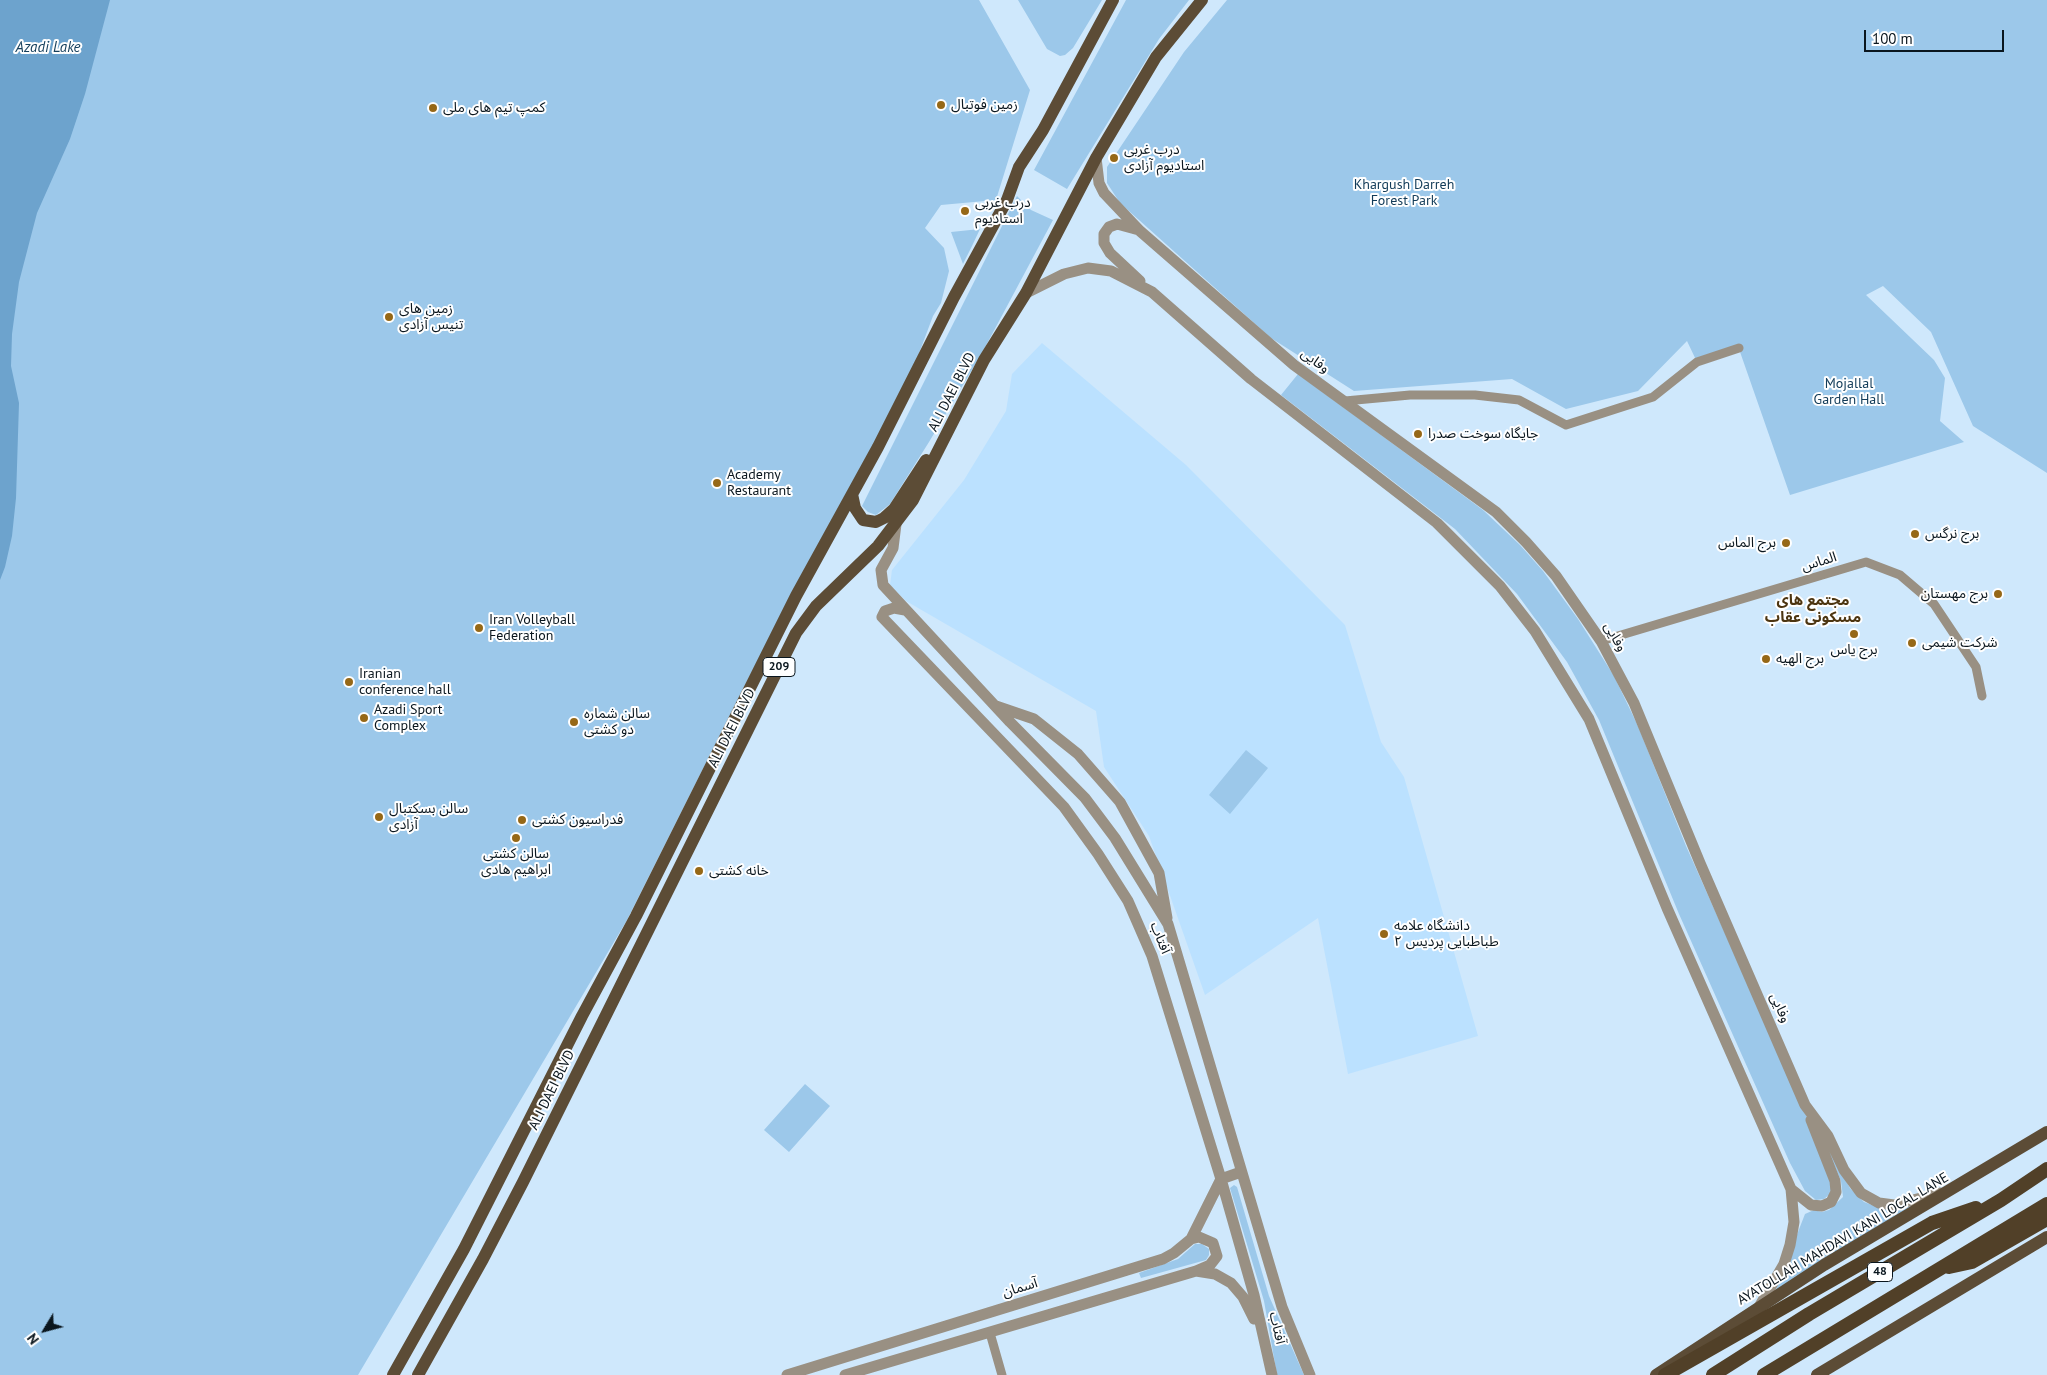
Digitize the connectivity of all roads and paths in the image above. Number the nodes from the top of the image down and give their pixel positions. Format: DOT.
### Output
graph roads {
  1 [pos="1114,0"];
  2 [pos="1202,0"];
  3 [pos="1096,158"];
  4 [pos="1140,231"];
  5 [pos="1152,292"];
  6 [pos="1026,293"];
  7 [pos="1739,348"];
  8 [pos="1345,401"];
  9 [pos="950,428"];
  10 [pos="852,494"];
  11 [pos="896,524"];
  12 [pos="904,610"];
  13 [pos="1601,642"];
  14 [pos="1982,696"];
  15 [pos="994,705"];
  16 [pos="1168,927"];
  17 [pos="1805,1105"];
  18 [pos="2047,1132"];
  19 [pos="2047,1169"];
  20 [pos="1241,1172"];
  21 [pos="1221,1179"];
  22 [pos="1958,1187"];
  23 [pos="1792,1189"];
  24 [pos="2001,1200"];
  25 [pos="2047,1204"];
  26 [pos="2047,1219"];
  27 [pos="2047,1237"];
  28 [pos="1191,1239"];
  29 [pos="1939,1269"];
  30 [pos="1196,1271"];
  31 [pos="1758,1307"];
  32 [pos="990,1333"];
  33 [pos="1263,1337"];
  34 [pos="393,1375"];
  35 [pos="418,1375"];
  36 [pos="787,1375"];
  37 [pos="845,1375"];
  38 [pos="1002,1375"];
  39 [pos="1272,1375"];
  40 [pos="1310,1375"];
  41 [pos="1656,1375"];
  42 [pos="1664,1375"];
  43 [pos="1713,1375"];
  44 [pos="1764,1375"];
  45 [pos="1817,1375"];
  1 -- 10 [label="main road, ALI DAEI BLVD / 209"];
  2 -- 3 [label="main road, ALI DAEI BLVD / 209"];
  3 -- 4 [label="street, وفایی"];
  3 -- 6 [label="main road, ALI DAEI BLVD / 209"];
  4 -- 5 [label="street"];
  4 -- 8 [label="street, وفایی"];
  5 -- 6 [label="street"];
  5 -- 23 [label="street"];
  6 -- 9 [label="main road, ALI DAEI BLVD / 209"];
  7 -- 8 [label="street"];
  8 -- 13 [label="street, وفایی"];
  9 -- 10 [label="main road"];
  9 -- 11 [label="main road, ALI DAEI BLVD / 209"];
  10 -- 34 [label="main road, ALI DAEI BLVD / 209"];
  11 -- 12 [label="street, آفتاب"];
  11 -- 35 [label="main road, ALI DAEI BLVD / 209"];
  12 -- 15 [label="street, آفتاب"];
  12 -- 21 [label="street, آفتاب"];
  13 -- 14 [label="street, الماس"];
  13 -- 17 [label="street, وفایی"];
  15 -- 16 [label="street, آفتاب"];
  15 -- 16 [label="street"];
  16 -- 20 [label="street, آفتاب"];
  17 -- 22 [label="street, وفایی"];
  17 -- 23 [label="street"];
  18 -- 22 [label="main road, AYATOLLAH MAHDAVI KANI LOCAL LANE"];
  19 -- 24 [label="highway, 48"];
  20 -- 21 [label="street"];
  20 -- 40 [label="street, آفتاب"];
  21 -- 28 [label="street, آسمان"];
  21 -- 33 [label="street, آفتاب"];
  22 -- 31 [label="main road, AYATOLLAH MAHDAVI KANI LOCAL LANE"];
  23 -- 31 [label="street"];
  24 -- 42 [label="highway"];
  24 -- 43 [label="highway, 48"];
  25 -- 29 [label="highway, 48"];
  26 -- 29 [label="highway"];
  27 -- 45 [label="main road"];
  28 -- 30 [label="street"];
  28 -- 36 [label="street, آسمان"];
  29 -- 44 [label="highway, 48"];
  30 -- 32 [label="street"];
  30 -- 33 [label="street"];
  31 -- 41 [label="main road, AYATOLLAH MAHDAVI KANI LOCAL LANE"];
  32 -- 37 [label="street"];
  32 -- 38 [label="street"];
  33 -- 39 [label="street, آفتاب"];
}
